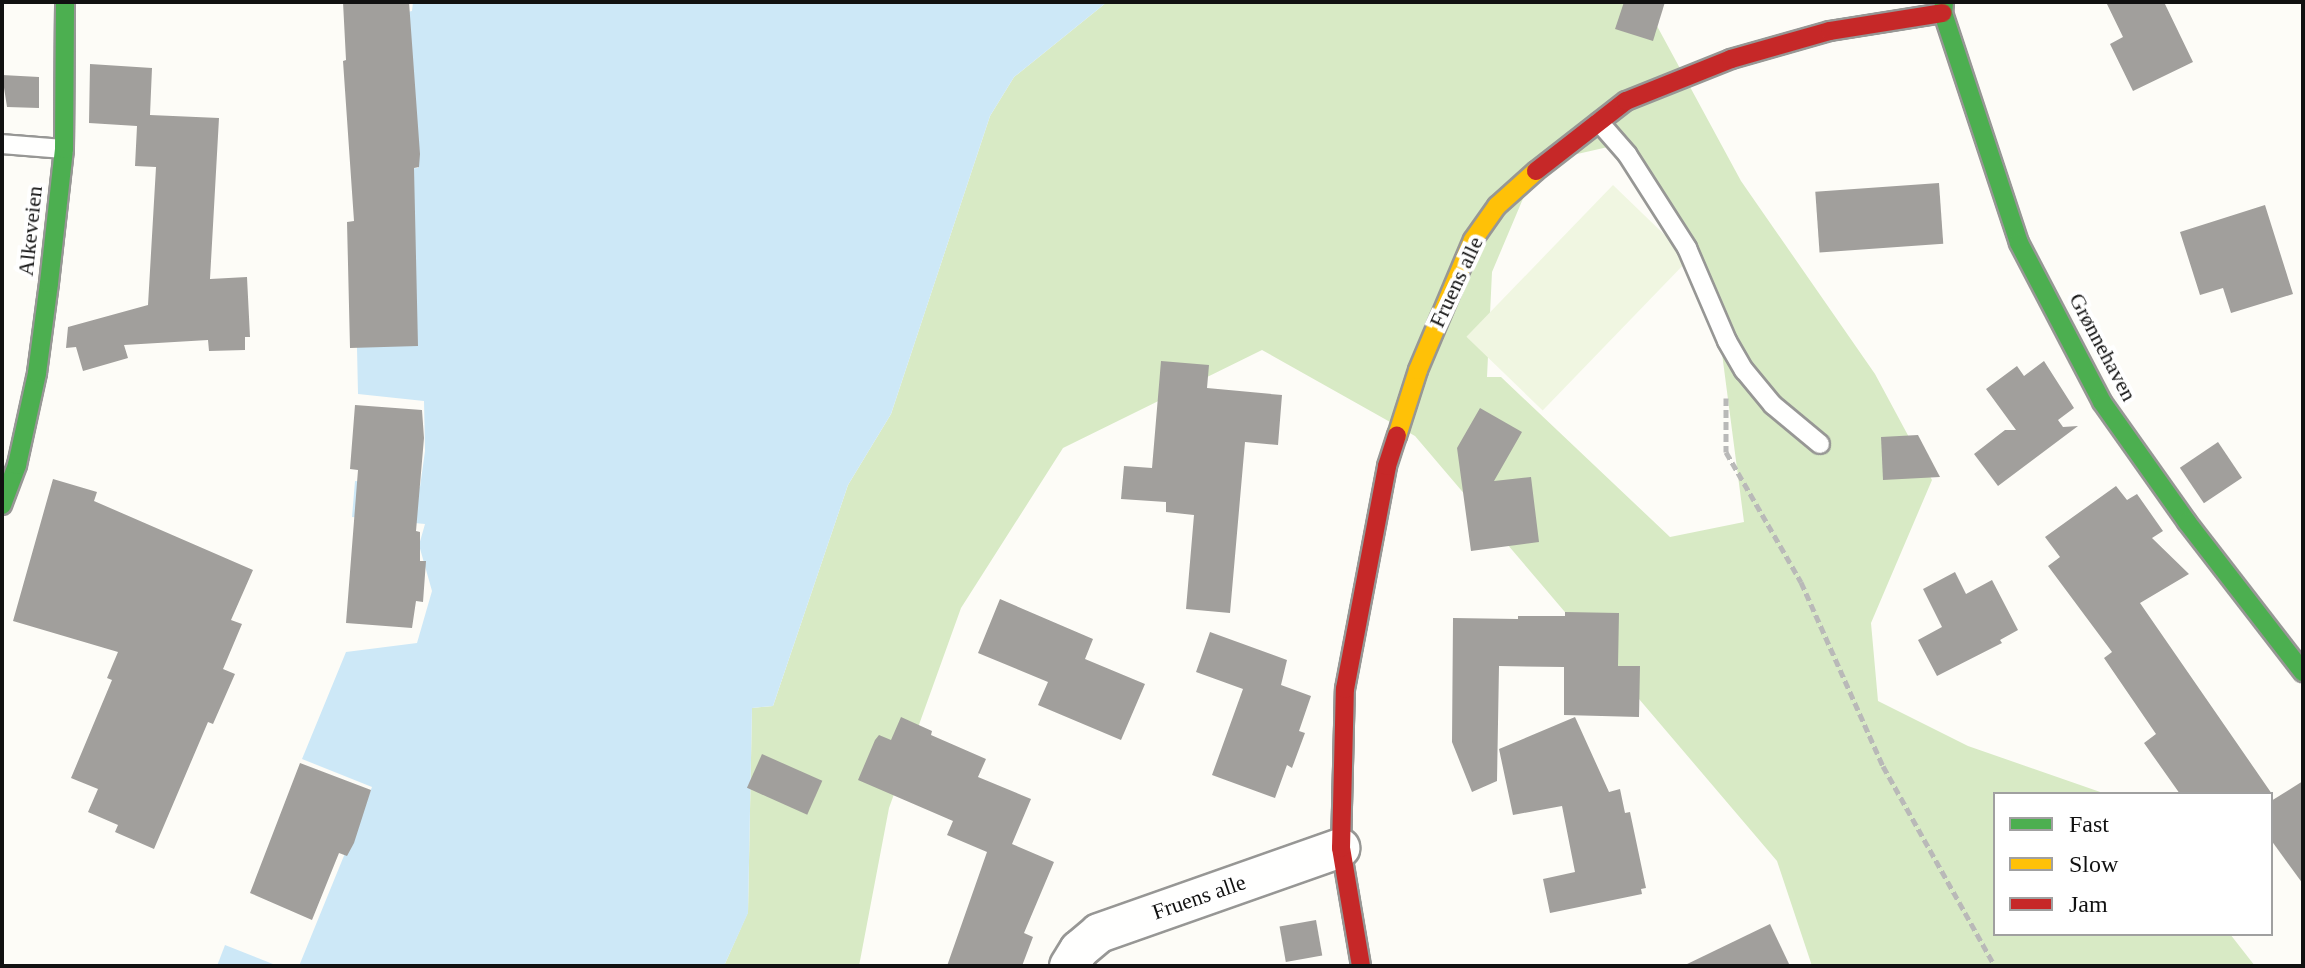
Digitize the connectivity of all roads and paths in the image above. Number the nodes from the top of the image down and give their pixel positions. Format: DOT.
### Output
graph roads {
  1 [pos="65,2"];
  2 [pos="1944,7"];
  3 [pos="1599,122"];
  4 [pos="2,144"];
  5 [pos="64,149"];
  6 [pos="1727,341"];
  7 [pos="1820,444"];
  8 [pos="2,504"];
  9 [pos="2303,672"];
  10 [pos="1341,848"];
  11 [pos="1069,966"];
  12 [pos="1361,966"];
  13 [pos="1995,966"];
  1 -- 5 [label="street, Alkeveien"];
  2 -- 3 [label="street, Fruens alle"];
  2 -- 9 [label="street, Grønnehaven"];
  3 -- 6 [label="lane"];
  3 -- 10 [label="street, Fruens alle"];
  4 -- 5 [label="lane"];
  5 -- 8 [label="street, Alkeveien"];
  6 -- 7 [label="lane"];
  6 -- 13 [label="path"];
  10 -- 11 [label="street, Fruens alle"];
  10 -- 12 [label="street, Fruens alle"];
}
